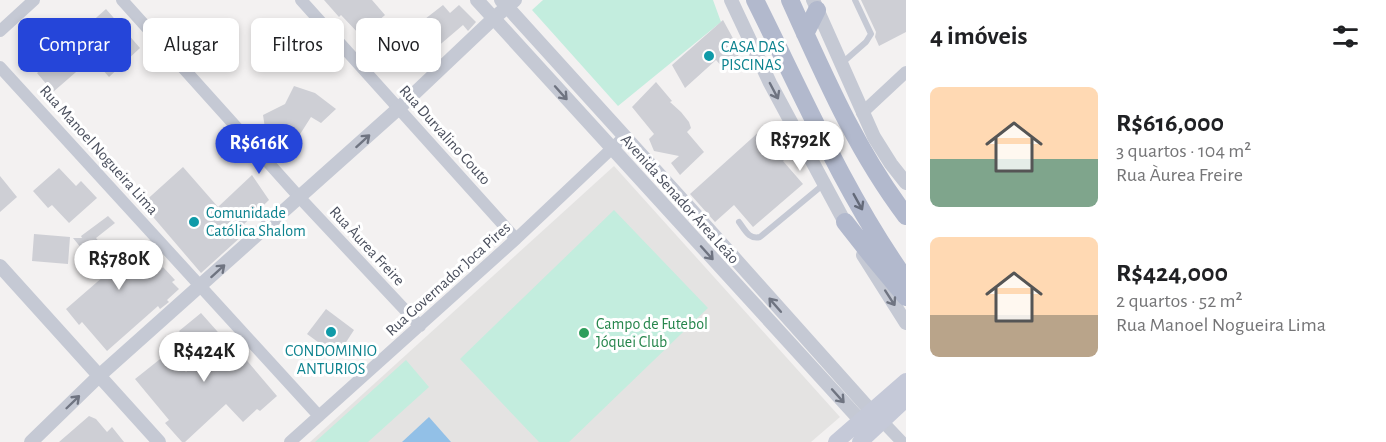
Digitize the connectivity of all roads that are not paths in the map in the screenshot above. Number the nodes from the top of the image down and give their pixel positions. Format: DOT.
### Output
graph roads {
  1 [pos="34,0"];
  2 [pos="122,0"];
  3 [pos="302,0"];
  4 [pos="477,0"];
  5 [pos="731,0"];
  6 [pos="755,0"];
  7 [pos="790,0"];
  8 [pos="855,0"];
  9 [pos="508,2"];
  10 [pos="815,5"];
  11 [pos="494,18"];
  12 [pos="0,31"];
  13 [pos="806,34"];
  14 [pos="840,64"];
  15 [pos="0,67"];
  16 [pos="906,72"];
  17 [pos="399,108"];
  18 [pos="862,113"];
  19 [pos="624,137"];
  20 [pos="612,149"];
  21 [pos="906,183"];
  22 [pos="824,184"];
  23 [pos="300,198"];
  24 [pos="695,214"];
  25 [pos="906,216"];
  26 [pos="739,222"];
  27 [pos="844,222"];
  28 [pos="682,226"];
  29 [pos="516,239"];
  30 [pos="0,266"];
  31 [pos="750,276"];
  32 [pos="906,280"];
  33 [pos="201,286"];
  34 [pos="738,287"];
  35 [pos="906,297"];
  36 [pos="791,323"];
  37 [pos="906,323"];
  38 [pos="420,327"];
  39 [pos="780,333"];
  40 [pos="100,375"];
  41 [pos="906,381"];
  42 [pos="906,399"];
  43 [pos="319,416"];
  44 [pos="871,418"];
  45 [pos="30,442"];
  46 [pos="159,442"];
  47 [pos="290,442"];
  48 [pos="836,442"];
  49 [pos="860,442"];
  50 [pos="902,442"];
  1 -- 12 [label="street"];
  2 -- 23 [label="street, Rua Àurea Freire"];
  3 -- 17 [label="street, Rua Durvalino Couto"];
  4 -- 11 [label="street, Avenida Senador Área Leão"];
  5 -- 22 [label="street, one-way"];
  6 -- 32 [label="main road, one-way"];
  7 -- 13 [label="main road"];
  8 -- 14 [label="lane"];
  9 -- 11 [label="street"];
  9 -- 19 [label="street, Avenida Senador Área Leão"];
  10 -- 13 [label="main road"];
  10 -- 14 [label="street"];
  11 -- 17 [label="street"];
  11 -- 20 [label="street, Avenida Senador Área Leão, one-way"];
  13 -- 25 [label="main road"];
  14 -- 18 [label="street"];
  15 -- 33 [label="street, Rua Manoel Nogueira Lima"];
  16 -- 18 [label="street"];
  23 -- 17 [label="street, one-way"];
  17 -- 29 [label="street, Rua Durvalino Couto"];
  18 -- 21 [label="street"];
  19 -- 20 [label="street, Rua Governador Joca Pires"];
  19 -- 24 [label="street, Avenida Senador Área Leão"];
  20 -- 28 [label="street, Avenida Senador Área Leão"];
  20 -- 29 [label="street, Rua Governador Joca Pires"];
  22 -- 26 [label="lane"];
  22 -- 27 [label="street"];
  33 -- 23 [label="street, one-way"];
  23 -- 38 [label="street, Rua Àurea Freire"];
  24 -- 28 [label="street"];
  24 -- 31 [label="street, Avenida Senador Área Leão"];
  27 -- 35 [label="main road"];
  27 -- 37 [label="street, one-way"];
  28 -- 34 [label="street, Avenida Senador Área Leão, one-way"];
  29 -- 38 [label="street, Rua Governador Joca Pires"];
  30 -- 40 [label="street"];
  31 -- 34 [label="street"];
  36 -- 31 [label="street, Avenida Senador Área Leão, one-way"];
  33 -- 40 [label="street"];
  33 -- 43 [label="street, Rua Manoel Nogueira Lima"];
  34 -- 39 [label="street, Avenida Senador Área Leão"];
  36 -- 39 [label="street"];
  36 -- 44 [label="street, Avenida Senador Área Leão"];
  38 -- 43 [label="street, Rua Governador Joca Pires"];
  39 -- 44 [label="street, Avenida Senador Área Leão, one-way"];
  45 -- 40 [label="street, one-way"];
  40 -- 46 [label="street"];
  41 -- 44 [label="main road"];
  42 -- 44 [label="main road"];
  43 -- 47 [label="street, Rua Governador Joca Pires"];
  44 -- 48 [label="main road"];
  44 -- 49 [label="main road"];
  44 -- 50 [label="street, Avenida Senador Área Leão"];
}
